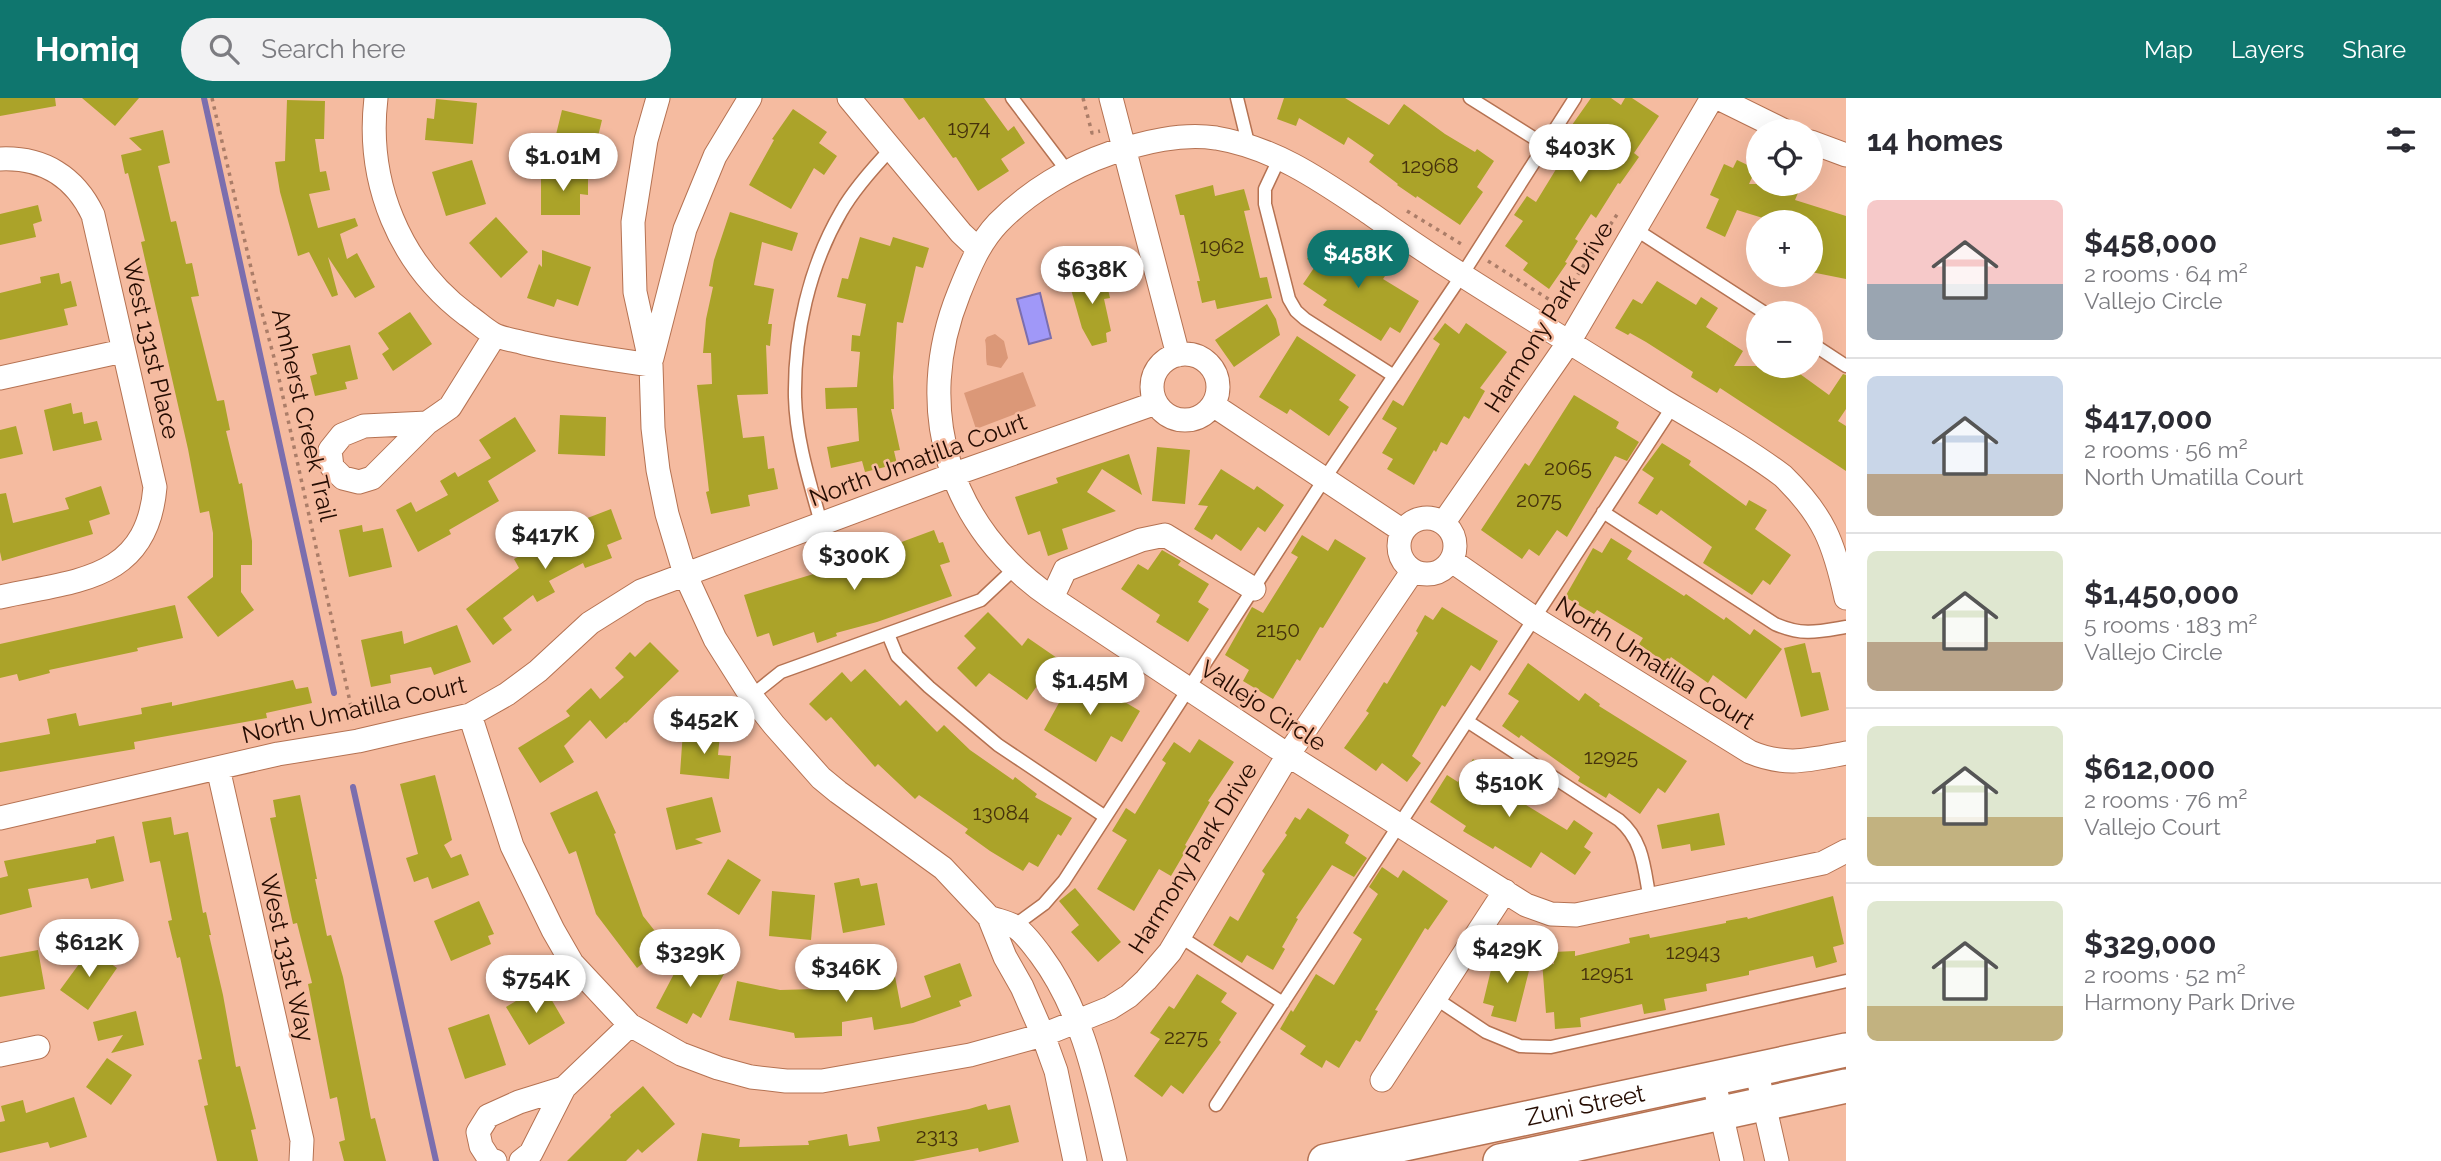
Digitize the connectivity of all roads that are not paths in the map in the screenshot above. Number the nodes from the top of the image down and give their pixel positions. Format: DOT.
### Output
graph roads {
  1 [pos="376,98"];
  2 [pos="658,98"];
  3 [pos="750,98"];
  4 [pos="849,98"];
  5 [pos="1012,98"];
  6 [pos="1111,98"];
  7 [pos="1237,98"];
  8 [pos="1470,98"];
  9 [pos="1575,98"];
  10 [pos="1712,98"];
  11 [pos="1718,98"];
  12 [pos="1761,119"];
  13 [pos="1120,138"];
  14 [pos="1545,145"];
  15 [pos="1823,146"];
  16 [pos="1249,147"];
  17 [pos="891,149"];
  18 [pos="1846,155"];
  19 [pos="8,158"];
  20 [pos="1280,158"];
  21 [pos="1068,172"];
  22 [pos="1635,229"];
  23 [pos="978,249"];
  24 [pos="1462,275"];
  25 [pos="1746,301"];
  26 [pos="495,335"];
  27 [pos="1569,342"];
  28 [pos="124,351"];
  29 [pos="1823,351"];
  30 [pos="1178,355"];
  31 [pos="651,365"];
  32 [pos="1846,366"];
  33 [pos="1394,376"];
  34 [pos="0,378"];
  35 [pos="1156,402"];
  36 [pos="1213,405"];
  37 [pos="1673,406"];
  38 [pos="427,423"];
  39 [pos="951,475"];
  40 [pos="1325,478"];
  41 [pos="1603,512"];
  42 [pos="1444,522"];
  43 [pos="821,523"];
  44 [pos="1403,531"];
  45 [pos="1452,562"];
  46 [pos="1015,568"];
  47 [pos="1412,572"];
  48 [pos="685,574"];
  49 [pos="1254,589"];
  50 [pos="0,597"];
  51 [pos="1052,598"];
  52 [pos="1846,598"];
  53 [pos="1534,618"];
  54 [pos="1846,627"];
  55 [pos="888,634"];
  56 [pos="1189,689"];
  57 [pos="751,696"];
  58 [pos="470,715"];
  59 [pos="1466,721"];
  60 [pos="1846,752"];
  61 [pos="1288,755"];
  62 [pos="218,768"];
  63 [pos="1104,816"];
  64 [pos="0,818"];
  65 [pos="1399,825"];
  66 [pos="1846,851"];
  67 [pos="1505,891"];
  68 [pos="1650,900"];
  69 [pos="989,917"];
  70 [pos="1014,926"];
  71 [pos="1179,936"];
  72 [pos="1846,981"];
  73 [pos="1435,998"];
  74 [pos="1283,1003"];
  75 [pos="1077,1022"];
  76 [pos="630,1025"];
  77 [pos="1043,1034"];
  78 [pos="38,1047"];
  79 [pos="1846,1050"];
  80 [pos="0,1055"];
  81 [pos="1756,1069"];
  82 [pos="1713,1078"];
  83 [pos="1381,1080"];
  84 [pos="1846,1086"];
  85 [pos="564,1088"];
  86 [pos="1764,1104"];
  87 [pos="1216,1105"];
  88 [pos="1721,1113"];
  89 [pos="301,1161"];
  90 [pos="495,1161"];
  91 [pos="521,1161"];
  92 [pos="1075,1161"];
  93 [pos="1115,1161"];
  94 [pos="1325,1161"];
  95 [pos="1500,1161"];
  96 [pos="1732,1161"];
  97 [pos="1777,1161"];
  1 -- 26 [label="street"];
  2 -- 31 [label="street"];
  3 -- 31 [label="street"];
  4 -- 17 [label="street"];
  5 -- 21 [label="lane"];
  6 -- 13 [label="street"];
  7 -- 16 [label="lane"];
  8 -- 14 [label="lane"];
  9 -- 14 [label="lane"];
  10 -- 22 [label="street, Harmony Park Drive"];
  11 -- 12 [label="street"];
  13 -- 16 [label="street, Vallejo Circle"];
  13 -- 21 [label="street, Vallejo Circle"];
  13 -- 30 [label="street"];
  14 -- 24 [label="lane"];
  15 -- 18 [label="street"];
  16 -- 20 [label="street, Vallejo Circle"];
  17 -- 23 [label="street"];
  17 -- 43 [label="lane"];
  19 -- 28 [label="street, West 131st Place"];
  20 -- 24 [label="street, Vallejo Circle"];
  20 -- 33 [label="lane"];
  21 -- 23 [label="street, Vallejo Circle"];
  22 -- 25 [label="lane"];
  22 -- 27 [label="street, Harmony Park Drive"];
  23 -- 39 [label="street, Vallejo Circle"];
  24 -- 27 [label="street, Vallejo Circle"];
  24 -- 33 [label="lane"];
  26 -- 31 [label="street"];
  26 -- 38 [label="street"];
  27 -- 37 [label="street, Vallejo Circle"];
  27 -- 42 [label="street, Harmony Park Drive"];
  28 -- 34 [label="street"];
  28 -- 50 [label="street, West 131st Place"];
  29 -- 32 [label="lane"];
  30 -- 35 [label="street"];
  30 -- 36 [label="street"];
  31 -- 48 [label="street"];
  33 -- 40 [label="lane"];
  35 -- 36 [label="street"];
  35 -- 39 [label="street, North Umatilla Court"];
  36 -- 40 [label="street"];
  37 -- 41 [label="lane"];
  37 -- 52 [label="street, Vallejo Circle"];
  39 -- 43 [label="street, North Umatilla Court"];
  39 -- 46 [label="street, Vallejo Circle"];
  40 -- 44 [label="street"];
  40 -- 49 [label="lane"];
  41 -- 53 [label="lane"];
  41 -- 54 [label="lane"];
  42 -- 44 [label="street"];
  42 -- 45 [label="street"];
  43 -- 48 [label="street, North Umatilla Court"];
  44 -- 47 [label="street"];
  45 -- 47 [label="street"];
  45 -- 53 [label="street, North Umatilla Court"];
  46 -- 51 [label="street, Vallejo Circle"];
  46 -- 55 [label="lane"];
  47 -- 61 [label="street, Harmony Park Drive"];
  48 -- 57 [label="street"];
  48 -- 58 [label="street, North Umatilla Court"];
  49 -- 51 [label="street"];
  49 -- 56 [label="lane"];
  51 -- 56 [label="street, Vallejo Circle"];
  53 -- 59 [label="lane"];
  53 -- 60 [label="street, North Umatilla Court"];
  55 -- 57 [label="lane"];
  55 -- 63 [label="lane"];
  56 -- 61 [label="street, Vallejo Circle"];
  56 -- 63 [label="lane"];
  57 -- 69 [label="street"];
  58 -- 62 [label="street, North Umatilla Court"];
  58 -- 76 [label="street, Harmony Park Drive"];
  59 -- 65 [label="lane"];
  59 -- 68 [label="lane"];
  61 -- 65 [label="street, Vallejo Circle"];
  61 -- 71 [label="street, Harmony Park Drive"];
  62 -- 64 [label="street, North Umatilla Court"];
  62 -- 89 [label="street, West 131st Way"];
  63 -- 70 [label="lane"];
  65 -- 67 [label="street, Vallejo Circle"];
  65 -- 74 [label="lane"];
  66 -- 68 [label="street, Vallejo Circle"];
  67 -- 68 [label="street, Vallejo Circle"];
  67 -- 73 [label="street"];
  69 -- 70 [label="street"];
  69 -- 77 [label="street"];
  70 -- 75 [label="street"];
  71 -- 74 [label="lane"];
  71 -- 75 [label="street, Harmony Park Drive"];
  72 -- 73 [label="lane"];
  73 -- 83 [label="street"];
  74 -- 87 [label="lane"];
  75 -- 77 [label="street, Harmony Park Drive"];
  75 -- 93 [label="street"];
  76 -- 77 [label="street, Harmony Park Drive"];
  76 -- 85 [label="street"];
  77 -- 92 [label="street"];
  78 -- 80 [label="street"];
  79 -- 81 [label="main road, Zuni Street"];
  81 -- 82 [label="main road, Zuni Street"];
  81 -- 86 [label="street"];
  82 -- 88 [label="street"];
  82 -- 94 [label="main road, Zuni Street"];
  84 -- 86 [label="main road, Zuni Street"];
  85 -- 90 [label="street"];
  85 -- 91 [label="street"];
  86 -- 88 [label="main road, Zuni Street"];
  86 -- 97 [label="street"];
  88 -- 95 [label="main road, Zuni Street"];
  88 -- 96 [label="street"];
}
